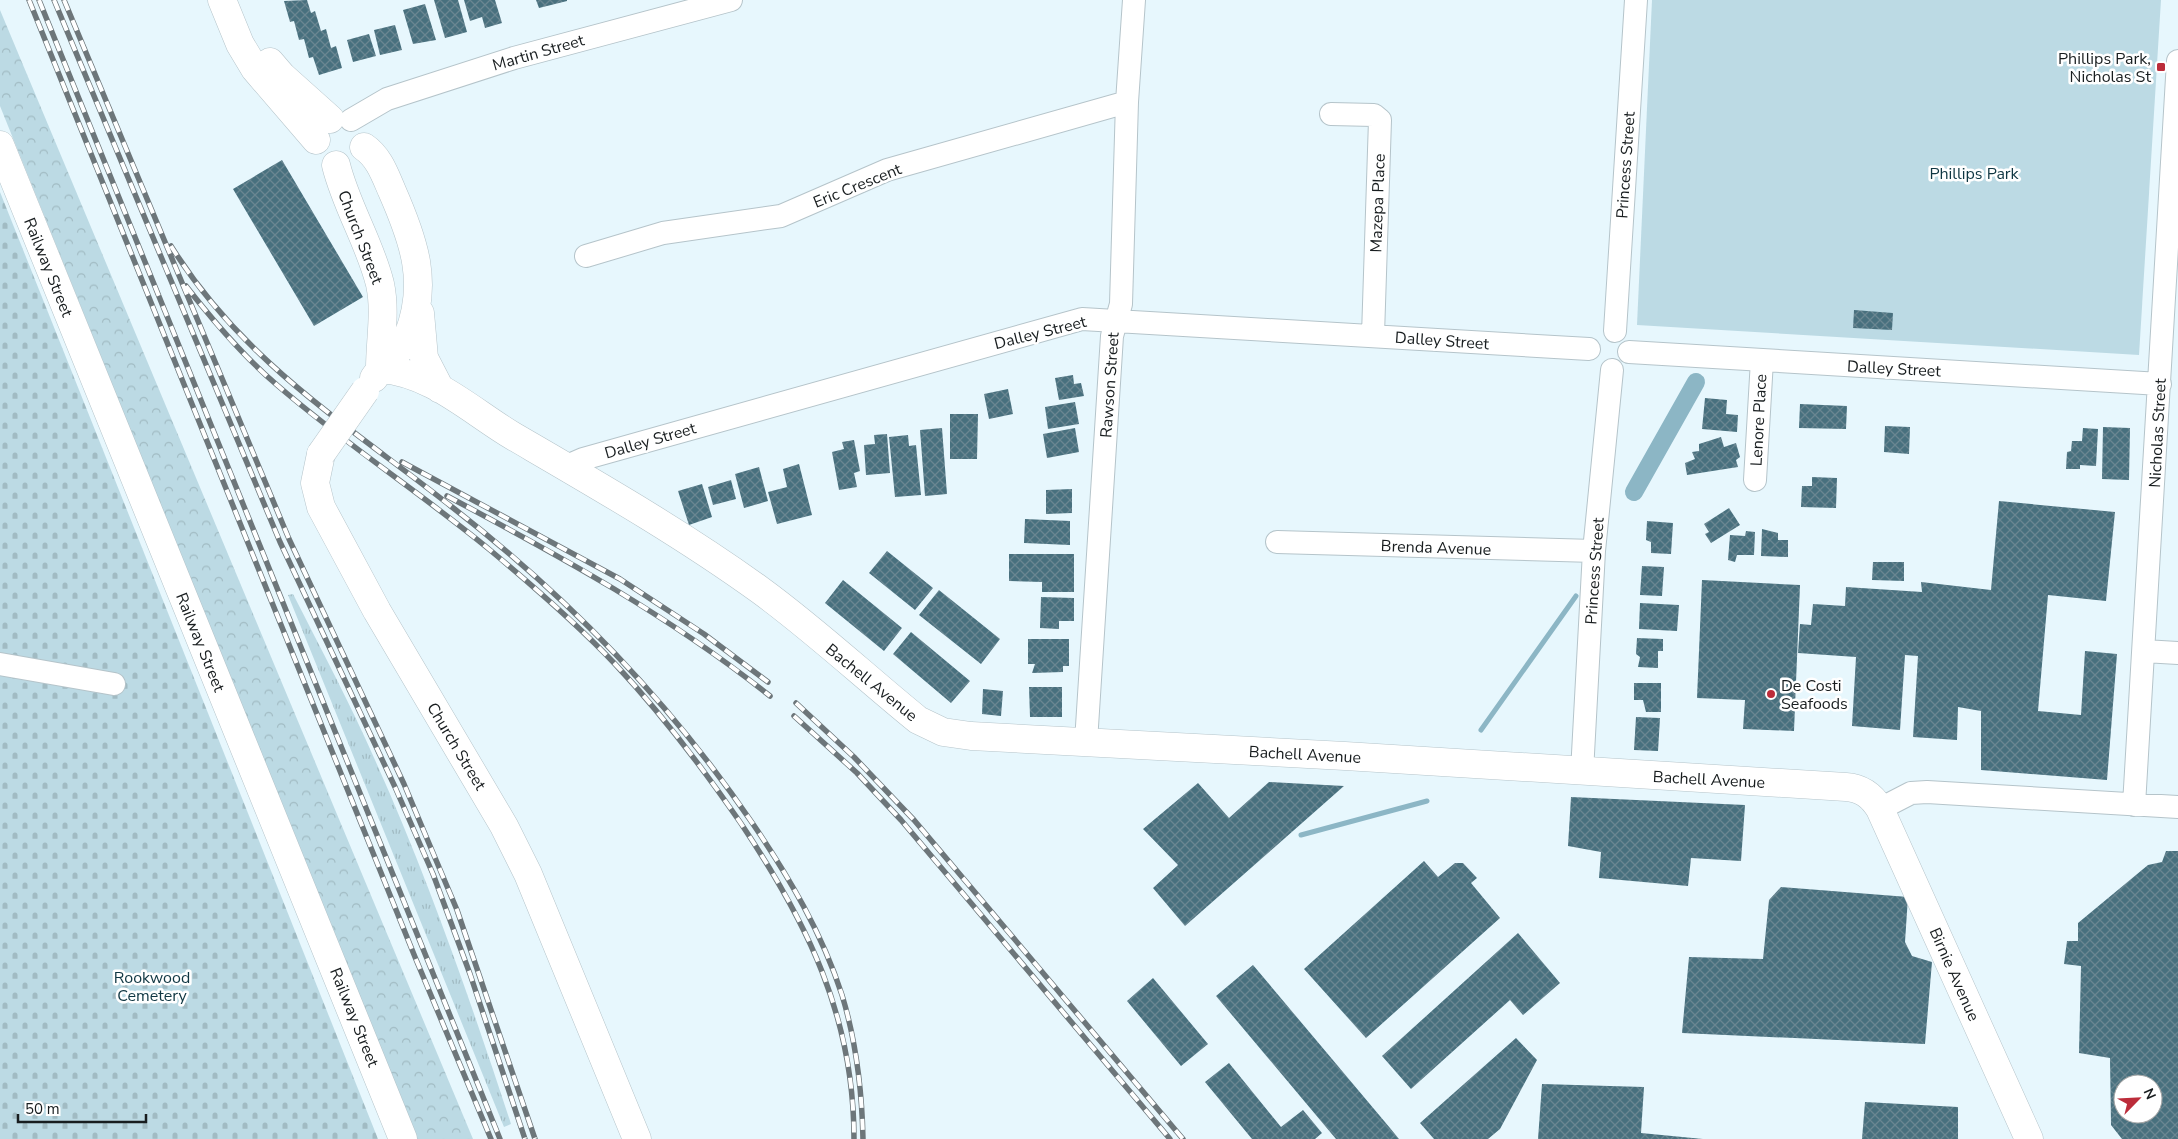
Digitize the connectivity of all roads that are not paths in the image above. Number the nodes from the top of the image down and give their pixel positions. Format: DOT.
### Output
graph roads {
  1 [pos="222,0"];
  2 [pos="231,0"];
  3 [pos="729,0"];
  4 [pos="1134,0"];
  5 [pos="1636,0"];
  6 [pos="2178,61"];
  7 [pos="1127,102"];
  8 [pos="1331,114"];
  9 [pos="333,126"];
  10 [pos="2176,137"];
  11 [pos="0,145"];
  12 [pos="364,146"];
  13 [pos="336,165"];
  14 [pos="586,256"];
  15 [pos="419,274"];
  16 [pos="1115,319"];
  17 [pos="1614,331"];
  18 [pos="1373,335"];
  19 [pos="1589,349"];
  20 [pos="1629,352"];
  21 [pos="1762,360"];
  22 [pos="380,368"];
  23 [pos="1612,370"];
  24 [pos="440,389"];
  25 [pos="2166,390"];
  26 [pos="513,436"];
  27 [pos="567,466"];
  28 [pos="1755,480"];
  29 [pos="1277,542"];
  30 [pos="1594,551"];
  31 [pos="2144,651"];
  32 [pos="2178,653"];
  33 [pos="0,664"];
  34 [pos="114,684"];
  35 [pos="1086,742"];
  36 [pos="1582,772"];
  37 [pos="2134,805"];
  38 [pos="2178,807"];
  39 [pos="1880,809"];
  40 [pos="403,1139"];
  41 [pos="638,1139"];
  42 [pos="2029,1139"];
  1 -- 9 [label="main road"];
  2 -- 9 [label="main road"];
  3 -- 9 [label="street, Martin Street"];
  4 -- 7 [label="street, Rawson Street"];
  5 -- 17 [label="street, Princess Street"];
  6 -- 10 [label="street, Nicholas Street"];
  7 -- 14 [label="street, Eric Crescent"];
  7 -- 16 [label="street, Rawson Street"];
  8 -- 18 [label="street, Mazepa Place"];
  9 -- 12 [label="main road"];
  9 -- 13 [label="main road"];
  10 -- 25 [label="street, Nicholas Street"];
  11 -- 40 [label="main road, Railway Street"];
  12 -- 13 [label="main road"];
  12 -- 15 [label="main road, Church Street"];
  13 -- 22 [label="main road, Church Street"];
  15 -- 22 [label="main road, Church Street"];
  15 -- 24 [label="main road"];
  16 -- 18 [label="street, Dalley Street"];
  16 -- 27 [label="street, Dalley Street"];
  16 -- 35 [label="street, Rawson Street"];
  17 -- 19 [label="street"];
  17 -- 20 [label="street"];
  18 -- 19 [label="street, Dalley Street"];
  19 -- 23 [label="street"];
  20 -- 21 [label="street, Dalley Street"];
  20 -- 23 [label="street"];
  21 -- 25 [label="street, Dalley Street"];
  21 -- 28 [label="street, Lenore Place"];
  22 -- 24 [label="main road, Bachell Avenue"];
  22 -- 26 [label="main road, Bachell Avenue"];
  22 -- 41 [label="main road, Church Street, bridge"];
  23 -- 30 [label="street, Princess Street"];
  24 -- 26 [label="main road, Bachell Avenue"];
  25 -- 31 [label="street, Nicholas Street"];
  26 -- 27 [label="main road, Bachell Avenue"];
  27 -- 35 [label="main road, Bachell Avenue"];
  29 -- 30 [label="street, Brenda Avenue"];
  30 -- 36 [label="street, Princess Street"];
  31 -- 32 [label="street"];
  31 -- 37 [label="street, Nicholas Street"];
  33 -- 34 [label="street"];
  35 -- 36 [label="main road, Bachell Avenue"];
  36 -- 39 [label="main road, Bachell Avenue"];
  37 -- 38 [label="street"];
  37 -- 39 [label="street"];
  39 -- 42 [label="main road, Birnie Avenue"];
}
